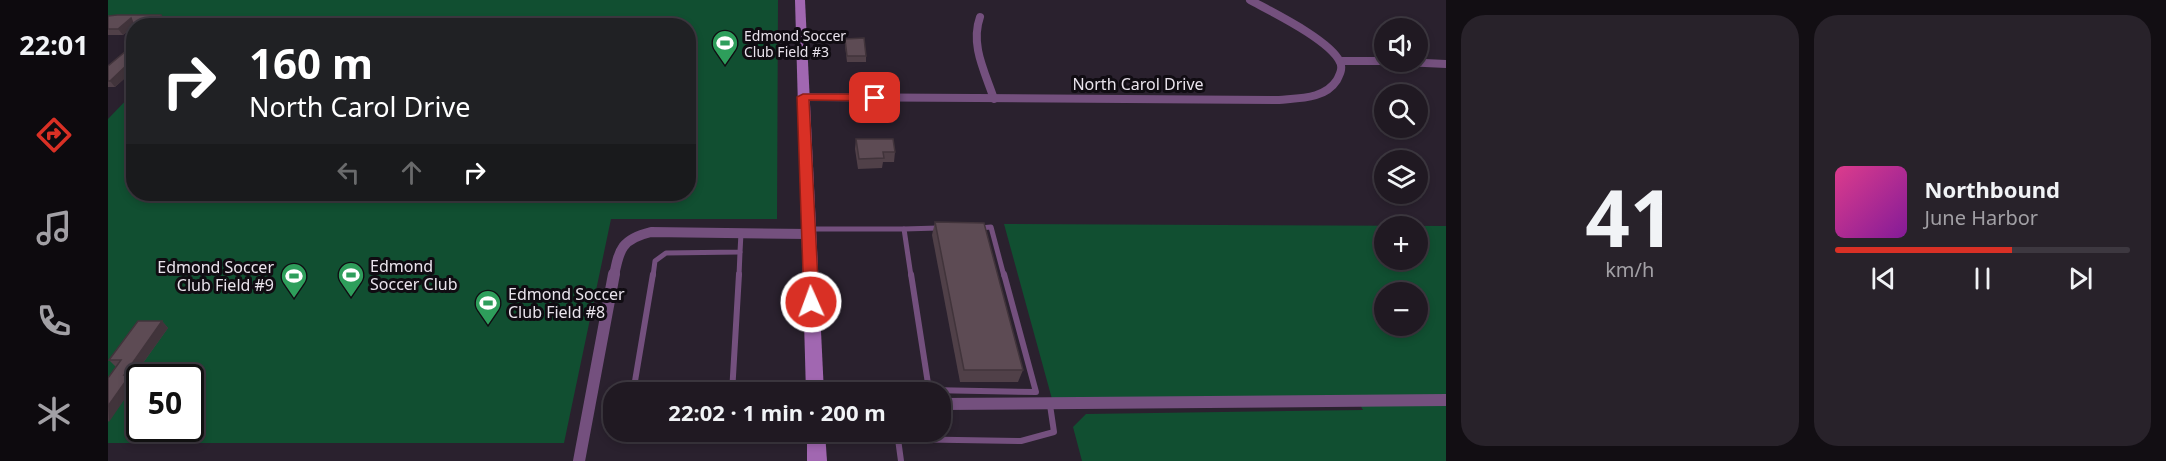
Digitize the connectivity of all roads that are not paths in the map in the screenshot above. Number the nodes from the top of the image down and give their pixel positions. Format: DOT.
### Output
graph roads {
  1 [pos="800,0"];
  2 [pos="1250,0"];
  3 [pos="980,17"];
  4 [pos="1340,61"];
  5 [pos="1374,61"];
  6 [pos="1428,63"];
  7 [pos="1446,64"];
  8 [pos="803,97"];
  9 [pos="994,99"];
  10 [pos="947,228"];
  11 [pos="969,228"];
  12 [pos="904,229"];
  13 [pos="808,231"];
  14 [pos="741,233"];
  15 [pos="740,252"];
  16 [pos="635,382"];
  17 [pos="733,382"];
  18 [pos="815,382"];
  19 [pos="1446,400"];
  20 [pos="1050,403"];
  21 [pos="951,404"];
  22 [pos="951,440"];
  23 [pos="816,442"];
  24 [pos="898,442"];
  25 [pos="579,461"];
  26 [pos="817,461"];
  27 [pos="901,461"];
  1 -- 8 [label="main road"];
  2 -- 4 [label="street"];
  3 -- 9 [label="street"];
  4 -- 5 [label="street"];
  4 -- 9 [label="street, North Carol Drive"];
  6 -- 7 [label="street"];
  8 -- 9 [label="street, North Carol Drive"];
  8 -- 13 [label="main road"];
  10 -- 12 [label="lane"];
  11 -- 12 [label="lane"];
  12 -- 13 [label="lane"];
  13 -- 14 [label="street"];
  13 -- 18 [label="main road"];
  14 -- 15 [label="lane"];
  14 -- 25 [label="street"];
  15 -- 16 [label="lane"];
  15 -- 17 [label="lane"];
  19 -- 20 [label="street"];
  20 -- 21 [label="street"];
  20 -- 22 [label="lane"];
  23 -- 26 [label="main road"];
  24 -- 27 [label="lane"];
}
